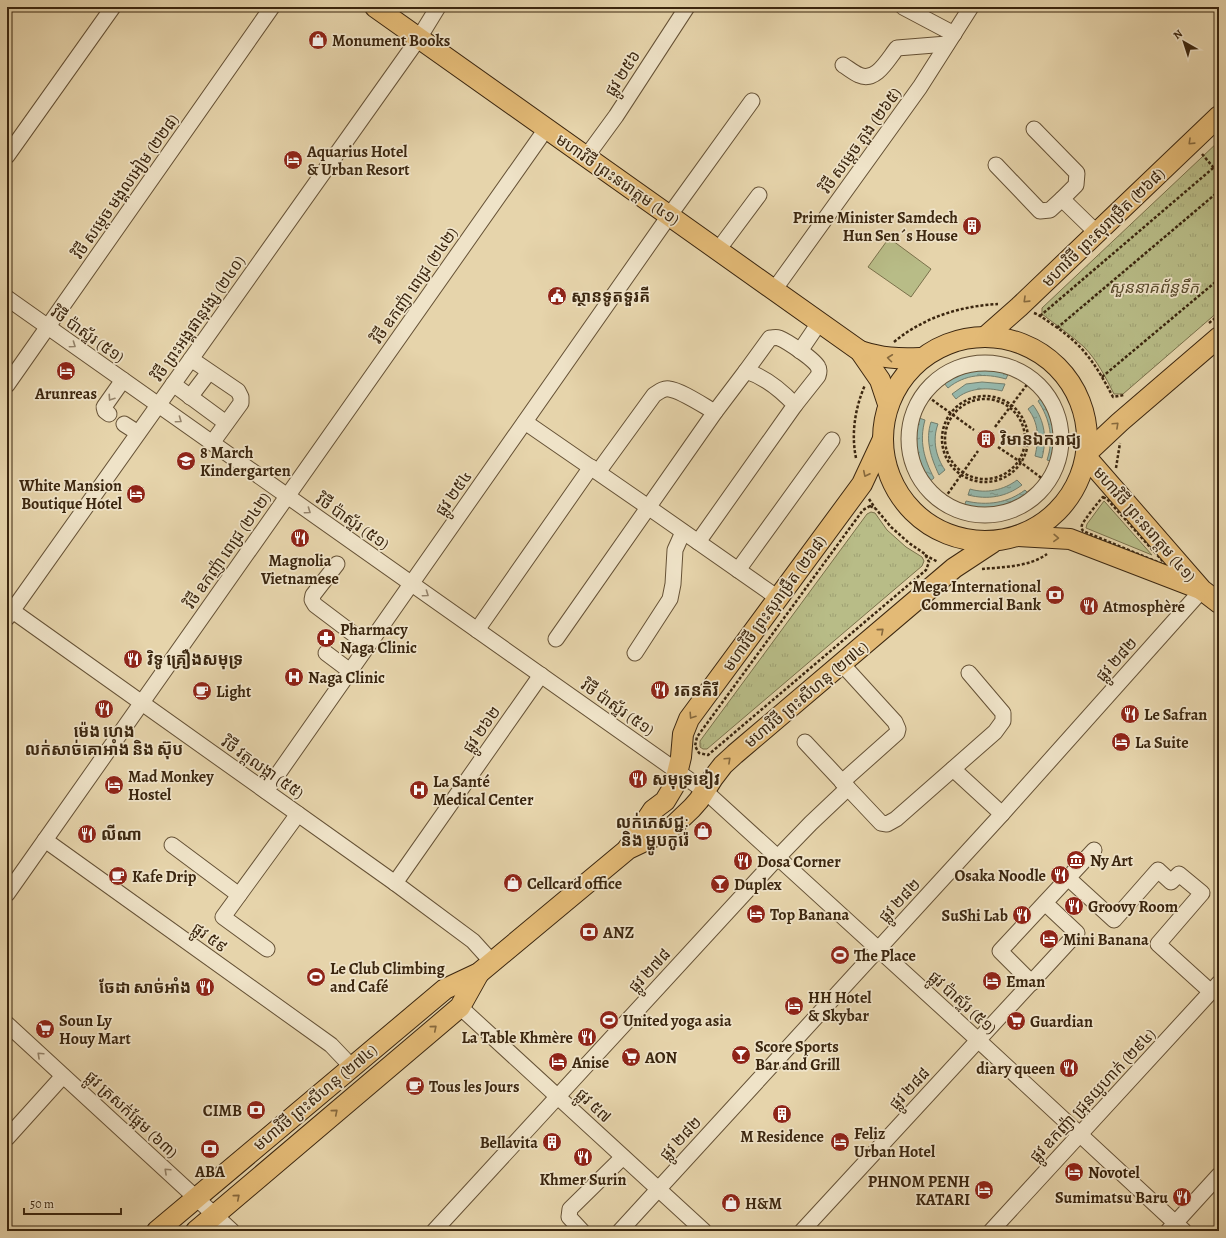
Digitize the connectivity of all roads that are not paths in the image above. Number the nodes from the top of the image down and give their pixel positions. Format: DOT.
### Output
graph roads {
  1 [pos="113,7"];
  2 [pos="272,7"];
  3 [pos="375,7"];
  4 [pos="438,7"];
  5 [pos="687,7"];
  6 [pos="903,7"];
  7 [pos="971,7"];
  8 [pos="419,38"];
  9 [pos="950,39"];
  10 [pos="843,65"];
  11 [pos="752,101"];
  12 [pos="1219,116"];
  13 [pos="546,129"];
  14 [pos="1034,129"];
  15 [pos="7,156"];
  16 [pos="586,157"];
  17 [pos="996,166"];
  18 [pos="759,195"];
  19 [pos="1062,199"];
  20 [pos="669,216"];
  21 [pos="1096,232"];
  22 [pos="718,250"];
  23 [pos="774,290"];
  24 [pos="7,298"];
  25 [pos="819,323"];
  26 [pos="48,327"];
  27 [pos="1213,331"];
  28 [pos="985,337"];
  29 [pos="800,351"];
  30 [pos="860,352"];
  31 [pos="920,358"];
  32 [pos="191,359"];
  33 [pos="746,371"];
  34 [pos="209,372"];
  35 [pos="123,380"];
  36 [pos="173,384"];
  37 [pos="7,385"];
  38 [pos="190,397"];
  39 [pos="888,404"];
  40 [pos="158,405"];
  41 [pos="795,406"];
  42 [pos="715,412"];
  43 [pos="109,414"];
  44 [pos="524,422"];
  45 [pos="226,423"];
  46 [pos="124,424"];
  47 [pos="138,434"];
  48 [pos="883,439"];
  49 [pos="832,440"];
  50 [pos="212,443"];
  51 [pos="1087,455"];
  52 [pos="595,470"];
  53 [pos="287,496"];
  54 [pos="942,502"];
  55 [pos="648,507"];
  56 [pos="683,532"];
  57 [pos="1017,536"];
  58 [pos="698,542"];
  59 [pos="992,544"];
  60 [pos="336,564"];
  61 [pos="738,570"];
  62 [pos="411,584"];
  63 [pos="1202,590"];
  64 [pos="778,598"];
  65 [pos="1219,603"];
  66 [pos="9,612"];
  67 [pos="477,630"];
  68 [pos="556,639"];
  69 [pos="368,645"];
  70 [pos="326,653"];
  71 [pos="635,653"];
  72 [pos="842,664"];
  73 [pos="350,671"];
  74 [pos="969,672"];
  75 [pos="541,676"];
  76 [pos="142,703"];
  77 [pos="805,742"];
  78 [pos="953,769"];
  79 [pos="678,771"];
  80 [pos="845,785"];
  81 [pos="266,791"];
  82 [pos="705,791"];
  83 [pos="298,814"];
  84 [pos="1002,814"];
  85 [pos="45,840"];
  86 [pos="172,844"];
  87 [pos="628,849"];
  88 [pos="1094,850"];
  89 [pos="778,857"];
  90 [pos="1068,878"];
  91 [pos="395,882"];
  92 [pos="7,894"];
  93 [pos="239,895"];
  94 [pos="1045,903"];
  95 [pos="266,949"];
  96 [pos="878,949"];
  97 [pos="486,968"];
  98 [pos="1032,983"];
  99 [pos="1215,988"];
  100 [pos="460,1007"];
  101 [pos="7,1024"];
  102 [pos="978,1040"];
  103 [pos="351,1066"];
  104 [pos="63,1076"];
  105 [pos="558,1096"];
  106 [pos="1079,1135"];
  107 [pos="7,1138"];
  108 [pos="623,1157"];
  109 [pos="1219,1175"];
  110 [pos="658,1189"];
  111 [pos="196,1198"];
  112 [pos="215,1215"];
  113 [pos="1176,1228"];
  114 [pos="157,1231"];
  115 [pos="196,1231"];
  116 [pos="232,1231"];
  117 [pos="434,1231"];
  118 [pos="582,1231"];
  119 [pos="620,1231"];
  120 [pos="704,1231"];
  121 [pos="802,1231"];
  122 [pos="991,1231"];
  1 -- 15 [label="street"];
  2 -- 26 [label="street, វិថី សម្តេច មង្គលអៀម (២២៨)"];
  3 -- 8 [label="main road, មហាវិថី ព្រះនរោត្តម (៤១)"];
  4 -- 8 [label="street, វិថី ព្រះអង្គផានុវង្ស (២៤០)"];
  5 -- 16 [label="street, ផ្លូវ ២៥៦"];
  6 -- 9 [label="street"];
  7 -- 9 [label="street, វិថី សម្តេច ភួង (២៦៥)"];
  8 -- 13 [label="main road, មហាវិថី ព្រះនរោត្តម (៤១)"];
  8 -- 32 [label="street, វិថី ព្រះអង្គផានុវង្ស (២៤០)"];
  9 -- 10 [label="street"];
  9 -- 23 [label="street, វិថី សម្តេច ភួង (២៦៥)"];
  11 -- 20 [label="street, ផ្លូវ ២៥៤"];
  12 -- 21 [label="main road, មហាវិថី ព្រះសុរាម្រឹត (២៦៨), one-way"];
  13 -- 16 [label="main road, មហាវិថី ព្រះនរោត្តម (៤១)"];
  13 -- 53 [label="street, វិថី ឧកញ៉ា ពេជ្រ (២៤២)"];
  14 -- 19 [label="street"];
  16 -- 20 [label="main road, មហាវិថី ព្រះនរោត្តម (៤១)"];
  17 -- 19 [label="street"];
  18 -- 22 [label="street"];
  19 -- 21 [label="street"];
  20 -- 22 [label="main road, មហាវិថី ព្រះនរោត្តម (៤១)"];
  20 -- 44 [label="street, ផ្លូវ ២៥៤"];
  21 -- 28 [label="main road, មហាវិថី ព្រះសុរាម្រឹត (២៦៨), one-way"];
  22 -- 23 [label="main road, មហាវិថី ព្រះនរោត្តម (៤១)"];
  23 -- 25 [label="main road, មហាវិថី ព្រះនរោត្តម (៤១)"];
  24 -- 26 [label="street, វិថី ប៉ាស្ទ័រ (៥១)"];
  25 -- 29 [label="street"];
  25 -- 30 [label="main road, មហាវិថី ព្រះនរោត្តម (៤១)"];
  26 -- 35 [label="street, វិថី ប៉ាស្ទ័រ (៥១), one-way"];
  26 -- 37 [label="street, វិថី សម្តេច មង្គលអៀម (២២៨)"];
  51 -- 27 [label="main road, one-way"];
  28 -- 31 [label="main road"];
  28 -- 51 [label="main road"];
  29 -- 33 [label="street"];
  29 -- 41 [label="street"];
  31 -- 30 [label="main road, មហាវិថី ព្រះនរោត្តម (៤១), one-way"];
  30 -- 39 [label="main road, មហាវិថី ព្រះនរោត្តម (៤១)"];
  31 -- 39 [label="main road"];
  32 -- 34 [label="street"];
  32 -- 36 [label="street, វិថី ព្រះអង្គផានុវង្ស (២៤០)"];
  33 -- 41 [label="street"];
  33 -- 42 [label="street"];
  34 -- 38 [label="street"];
  34 -- 45 [label="street"];
  35 -- 40 [label="street, វិថី ប៉ាស្ទ័រ (៥១)"];
  35 -- 43 [label="street, one-way"];
  36 -- 38 [label="street"];
  36 -- 40 [label="street, វិថី ព្រះអង្គផានុវង្ស (២៤០)"];
  38 -- 45 [label="street"];
  39 -- 48 [label="main road"];
  40 -- 47 [label="street, វិថី ព្រះអង្គផានុវង្ស (២៤០)"];
  40 -- 50 [label="street, វិថី ប៉ាស្ទ័រ (៥១), one-way"];
  41 -- 58 [label="street"];
  42 -- 52 [label="street"];
  42 -- 55 [label="street"];
  44 -- 52 [label="street"];
  44 -- 62 [label="street, ផ្លូវ ២៥៤"];
  45 -- 50 [label="street"];
  46 -- 47 [label="street"];
  47 -- 66 [label="street, វិថី ព្រះអង្គផានុវង្ស (២៤០)"];
  48 -- 59 [label="main road"];
  48 -- 64 [label="main road, មហាវិថី ព្រះសុរាម្រឹត (២៦៨), one-way"];
  49 -- 61 [label="street"];
  50 -- 53 [label="street, វិថី ប៉ាស្ទ័រ (៥១)"];
  51 -- 57 [label="main road"];
  51 -- 63 [label="main road, មហាវិថី ព្រះនរោត្តម (៤១)"];
  52 -- 55 [label="street"];
  52 -- 67 [label="street"];
  53 -- 62 [label="street, វិថី ប៉ាស្ទ័រ (៥១), one-way"];
  53 -- 76 [label="street, វិថី ឧកញ៉ា ពេជ្រ (២៤២)"];
  54 -- 54 [label="street"];
  55 -- 56 [label="street"];
  55 -- 68 [label="street"];
  56 -- 58 [label="street"];
  56 -- 71 [label="street"];
  57 -- 59 [label="main road"];
  57 -- 63 [label="main road, មហាវិថី ព្រះនរោត្តម (៤១), one-way"];
  58 -- 61 [label="street"];
  72 -- 59 [label="main road, មហាវិថី ព្រះសីហនុ (២៧៤), one-way"];
  60 -- 69 [label="street"];
  61 -- 64 [label="street"];
  62 -- 67 [label="street, វិថី ប៉ាស្ទ័រ (៥១), one-way"];
  62 -- 69 [label="street, ផ្លូវ ២៥៤"];
  63 -- 65 [label="main road, មហាវិថី ព្រះនរោត្តម (៤១)"];
  63 -- 84 [label="street, ផ្លូវ ២៨២"];
  64 -- 79 [label="main road, មហាវិថី ព្រះសុរាម្រឹត (២៦៨), one-way"];
  66 -- 76 [label="street, វិថី វត្តលង្កា (៥៥)"];
  67 -- 75 [label="street, វិថី ប៉ាស្ទ័រ (៥១)"];
  69 -- 73 [label="street, ផ្លូវ ២៥៤"];
  70 -- 73 [label="street"];
  72 -- 80 [label="street, ផ្លូវ ២៧៨"];
  82 -- 72 [label="main road, មហាវិថី ព្រះសីហនុ (២៧៤), one-way"];
  73 -- 81 [label="street, ផ្លូវ ២៥៤"];
  74 -- 78 [label="street"];
  75 -- 79 [label="street, វិថី ប៉ាស្ទ័រ (៥១)"];
  75 -- 91 [label="street, ផ្លូវ ២៦២"];
  76 -- 81 [label="street, វិថី វត្តលង្កា (៥៥)"];
  76 -- 85 [label="street, វិថី ឧកញ៉ា ពេជ្រ (២៤២)"];
  77 -- 80 [label="street"];
  78 -- 80 [label="street"];
  78 -- 84 [label="street"];
  79 -- 82 [label="street, ផ្លូវ ប៉ាស្ទ័រ (៥១)"];
  79 -- 87 [label="main road, មហាវិថី ព្រះសីហនុ (២៧៤)"];
  80 -- 89 [label="street, ផ្លូវ ២៧៨"];
  81 -- 83 [label="street, វិថី វត្តលង្កា (៥៥)"];
  82 -- 87 [label="main road, មហាវិថី ព្រះសីហនុ (២៧៤)"];
  82 -- 89 [label="street, ផ្លូវ ប៉ាស្ទ័រ (៥១)"];
  83 -- 91 [label="street, វិថី វត្តលង្កា (៥៥)"];
  83 -- 93 [label="street"];
  84 -- 96 [label="street, ផ្លូវ ២៨២"];
  85 -- 92 [label="street, វិថី ឧកញ៉ា ពេជ្រ (២៤២)"];
  85 -- 103 [label="street, ផ្លូវ ៥៩"];
  86 -- 93 [label="street"];
  87 -- 97 [label="main road, មហាវិថី ព្រះសីហនុ (២៧៤)"];
  88 -- 90 [label="street"];
  89 -- 96 [label="street, ផ្លូវ ប៉ាស្ទ័រ (៥១)"];
  89 -- 105 [label="street, ផ្លូវ ២៧៨"];
  90 -- 94 [label="street"];
  90 -- 99 [label="street"];
  91 -- 97 [label="street, វិថី វត្តលង្កា (៥៥)"];
  93 -- 95 [label="street"];
  94 -- 98 [label="street"];
  94 -- 98 [label="street, ផ្លូវ ២៨៨"];
  96 -- 102 [label="street, ផ្លូវ ប៉ាស្ទ័រ (៥១)"];
  96 -- 110 [label="street, ផ្លូវ ២៨២"];
  97 -- 100 [label="main road, មហាវិថី ព្រះសីហនុ (២៧៤)"];
  97 -- 103 [label="main road, មហាវិថី ព្រះសីហនុ (២៧៤)"];
  98 -- 102 [label="street, ផ្លូវ ២៨៨"];
  99 -- 106 [label="street, ផ្លូវ ឧកញ៉ា ជ្រុនយូហាក់ (២៩៤)"];
  100 -- 105 [label="street, ផ្លូវ ៥៧"];
  112 -- 100 [label="main road, មហាវិថី ព្រះសីហនុ (២៧៤), one-way"];
  104 -- 101 [label="street, ផ្លូវ ត្រសក់ផ្អែម (៦៣), one-way"];
  102 -- 106 [label="street, ផ្លូវ ប៉ាស្ទ័រ (៥១)"];
  102 -- 121 [label="street, ផ្លូវ ២៨៨"];
  103 -- 111 [label="main road, មហាវិថី ព្រះសីហនុ (២៧៤)"];
  104 -- 107 [label="street"];
  111 -- 104 [label="street, ផ្លូវ ត្រសក់ផ្អែម (៦៣), one-way"];
  105 -- 108 [label="street, ផ្លូវ ៥៧"];
  105 -- 117 [label="street, ផ្លូវ ២៧៨"];
  106 -- 113 [label="street, ផ្លូវ ប៉ាស្ទ័រ (៥១)"];
  106 -- 122 [label="street, ផ្លូវ ឧកញ៉ា ជ្រុនយូហាក់ (២៩៤)"];
  108 -- 110 [label="street, ផ្លូវ ៥៧"];
  108 -- 118 [label="street"];
  109 -- 113 [label="street"];
  110 -- 119 [label="street, ផ្លូវ ២៨២"];
  110 -- 120 [label="street, ផ្លូវ ៥៧"];
  111 -- 112 [label="street, ផ្លូវ ត្រសក់ផ្អែម (៦៣)"];
  111 -- 114 [label="main road, មហាវិថី ព្រះសីហនុ (២៧៤)"];
  112 -- 115 [label="main road, មហាវិថី ព្រះសីហនុ (២៧៤)"];
  112 -- 116 [label="street, ផ្លូវ ត្រសក់ផ្អែម (៦៣)"];
}
